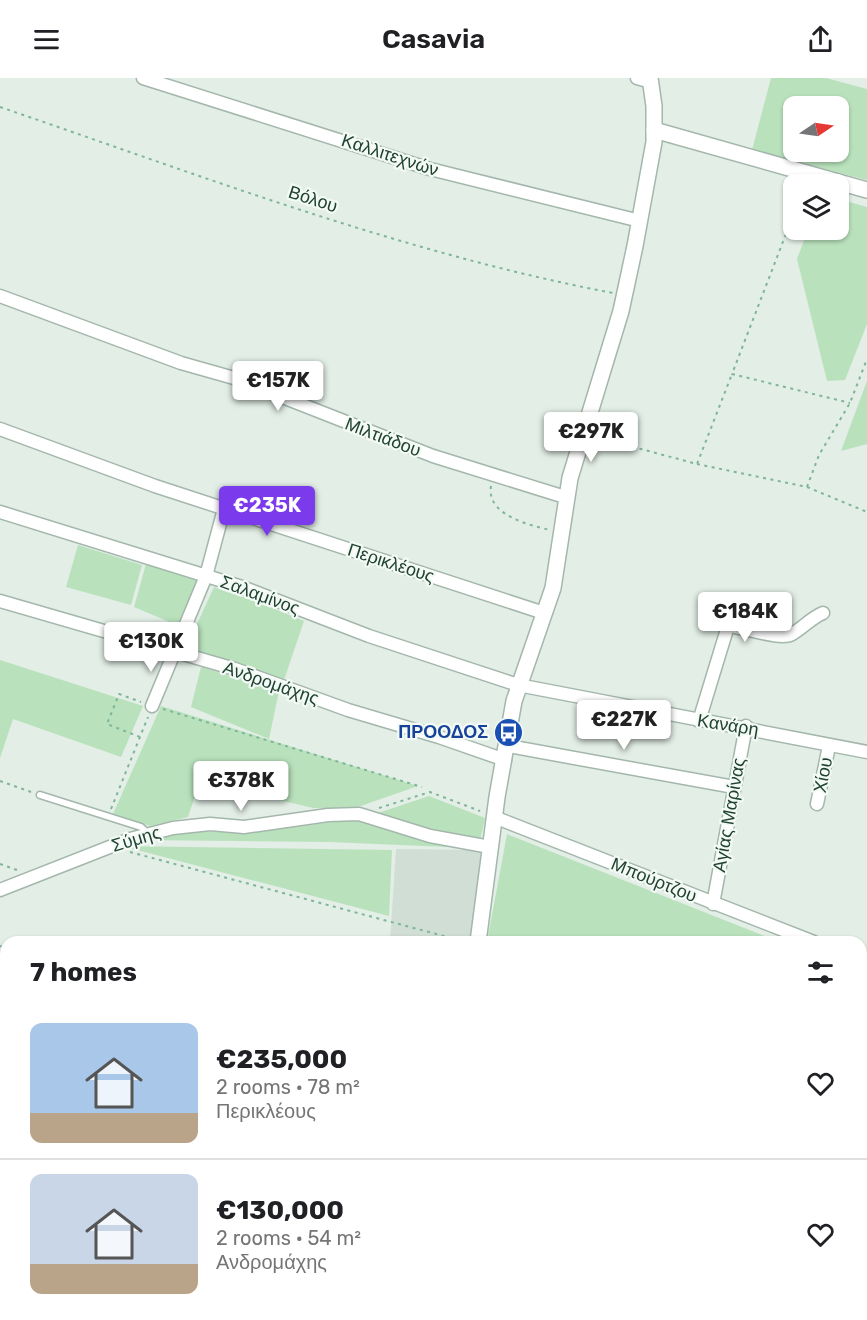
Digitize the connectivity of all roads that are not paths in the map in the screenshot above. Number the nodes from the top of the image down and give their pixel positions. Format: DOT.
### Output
graph roads {
  1 [pos="143,78"];
  2 [pos="646,79"];
  3 [pos="654,130"];
  4 [pos="867,190"];
  5 [pos="640,221"];
  6 [pos="0,296"];
  7 [pos="0,429"];
  8 [pos="565,497"];
  9 [pos="225,509"];
  10 [pos="0,512"];
  11 [pos="206,576"];
  12 [pos="0,601"];
  13 [pos="544,613"];
  14 [pos="823,613"];
  15 [pos="177,652"];
  16 [pos="518,685"];
  17 [pos="152,706"];
  18 [pos="699,721"];
  19 [pos="746,726"];
  20 [pos="829,746"];
  21 [pos="867,752"];
  22 [pos="506,753"];
  23 [pos="734,787"];
  24 [pos="40,795"];
  25 [pos="817,804"];
  26 [pos="494,817"];
  27 [pos="148,834"];
  28 [pos="490,847"];
  29 [pos="0,890"];
  30 [pos="713,904"];
  31 [pos="479,936"];
  32 [pos="798,936"];
  1 -- 5 [label="street, Καλλιτεχνών"];
  2 -- 3 [label="street"];
  3 -- 4 [label="street"];
  3 -- 5 [label="street"];
  5 -- 8 [label="street"];
  6 -- 8 [label="street, Μιλτιάδου"];
  7 -- 9 [label="street, Περικλέους"];
  8 -- 13 [label="street"];
  9 -- 11 [label="street"];
  9 -- 13 [label="street, Περικλέους"];
  10 -- 11 [label="street, Σαλαμίνος"];
  11 -- 15 [label="street"];
  11 -- 16 [label="street, Σαλαμίνος"];
  12 -- 15 [label="street, Ανδρομάχης"];
  13 -- 16 [label="street"];
  14 -- 18 [label="street"];
  15 -- 17 [label="street"];
  15 -- 22 [label="street, Ανδρομάχης"];
  16 -- 18 [label="street, Κανάρη"];
  16 -- 22 [label="street"];
  18 -- 19 [label="street, Κανάρη"];
  19 -- 20 [label="street, Κανάρη"];
  19 -- 23 [label="street, Αγίας Μαρίνας"];
  20 -- 21 [label="street, Κανάρη"];
  20 -- 25 [label="street, Χίου"];
  22 -- 23 [label="street, Ανδρομάχης"];
  22 -- 26 [label="street"];
  23 -- 30 [label="street, Αγίας Μαρίνας"];
  24 -- 27 [label="lane"];
  26 -- 28 [label="street"];
  26 -- 30 [label="street, Μπούρτζου"];
  27 -- 28 [label="street, Σύμης"];
  27 -- 29 [label="street, Σύμης"];
  28 -- 31 [label="street"];
  30 -- 32 [label="street, Μπούρτζου"];
}
